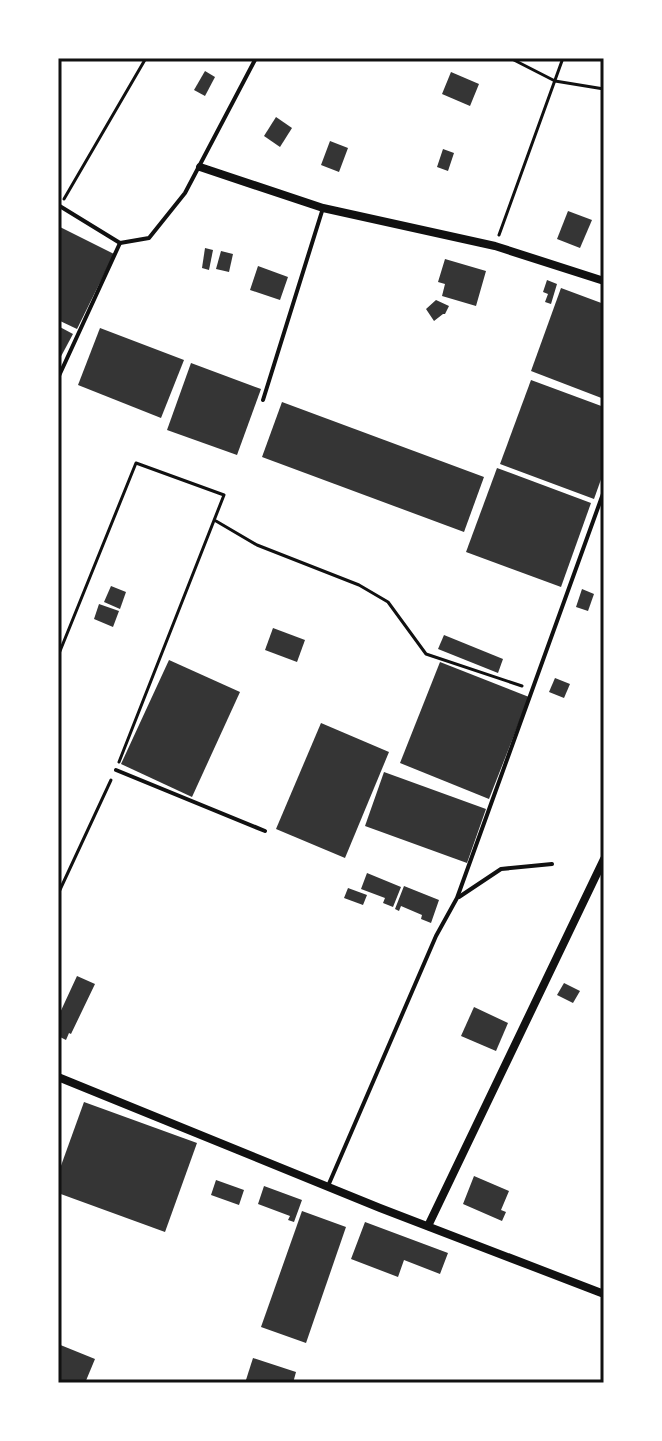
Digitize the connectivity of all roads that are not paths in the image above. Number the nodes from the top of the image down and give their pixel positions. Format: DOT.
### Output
graph roads {
  1 [pos="256,58"];
  2 [pos="200,167"];
  3 [pos="59,205"];
  4 [pos="323,208"];
  5 [pos="120,243"];
  6 [pos="604,281"];
  7 [pos="58,378"];
  8 [pos="263,400"];
  9 [pos="604,491"];
  10 [pos="116,770"];
  11 [pos="265,831"];
  12 [pos="604,859"];
  13 [pos="552,864"];
  14 [pos="457,898"];
  15 [pos="58,1077"];
  16 [pos="328,1186"];
  17 [pos="428,1226"];
  18 [pos="604,1294"];
  1 -- 2 [label="lane"];
  2 -- 4 [label="street"];
  2 -- 5 [label="lane"];
  3 -- 5 [label="lane"];
  4 -- 6 [label="street"];
  4 -- 8 [label="lane"];
  5 -- 7 [label="lane"];
  9 -- 14 [label="lane"];
  10 -- 11 [label="lane"];
  12 -- 17 [label="street"];
  13 -- 14 [label="lane"];
  14 -- 16 [label="lane"];
  15 -- 16 [label="street"];
  16 -- 17 [label="street"];
  17 -- 18 [label="street"];
}
